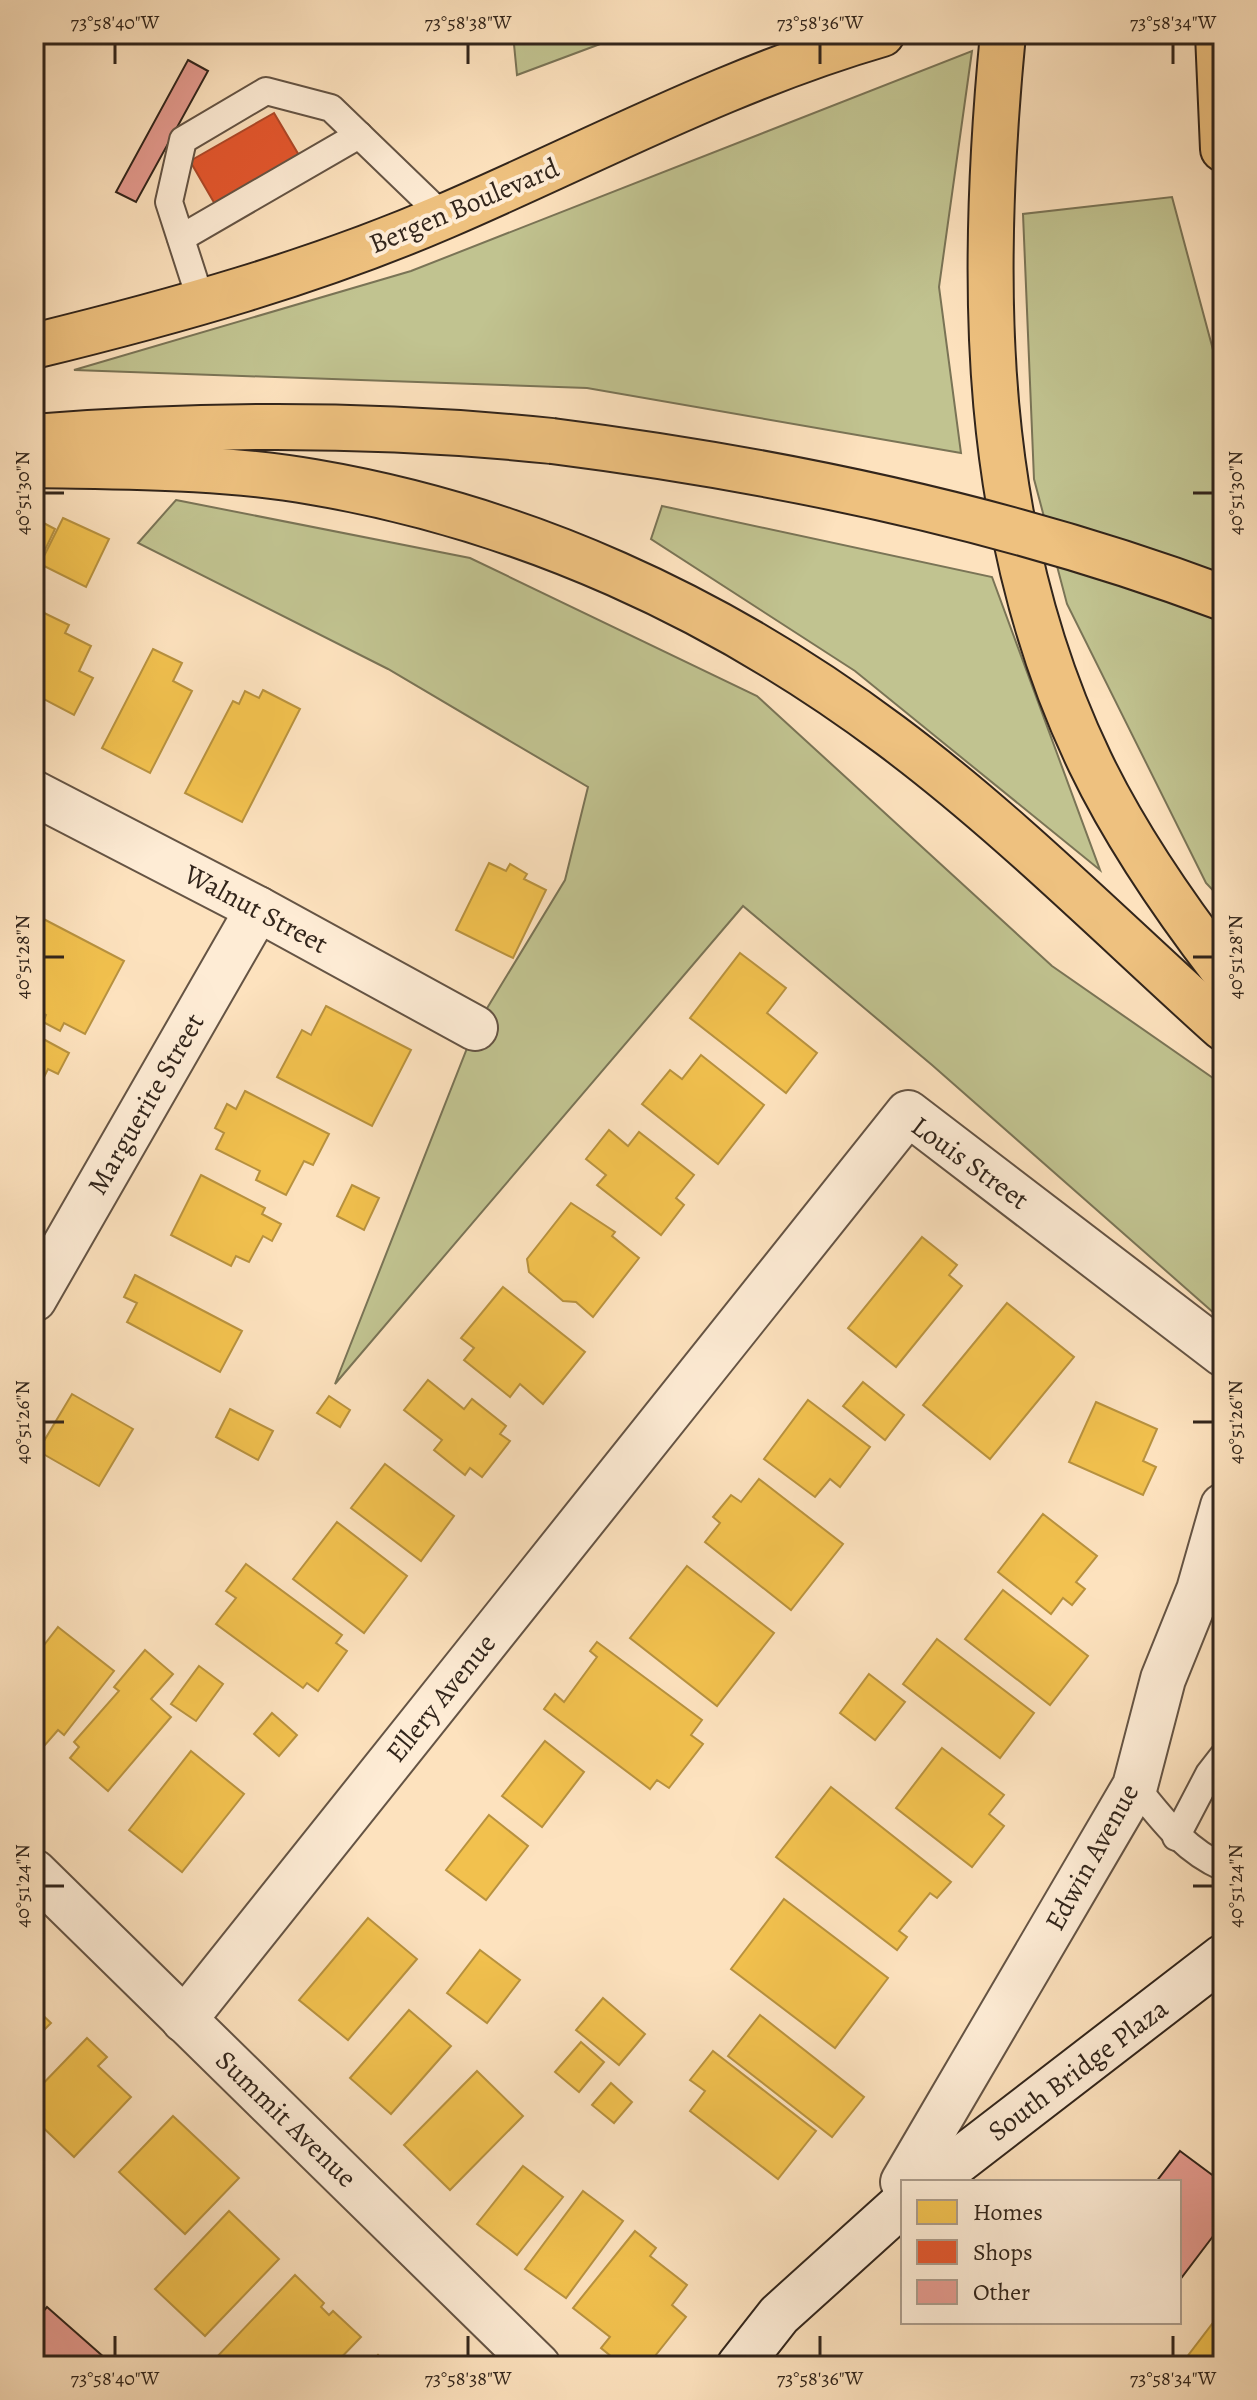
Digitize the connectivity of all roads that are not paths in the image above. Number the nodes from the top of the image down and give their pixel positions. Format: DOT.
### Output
graph roads {
  1 [pos="1003,34"];
  2 [pos="1209,34"];
  3 [pos="1218,34"];
  4 [pos="872,37"];
  5 [pos="1220,91"];
  6 [pos="359,135"];
  7 [pos="1223,149"];
  8 [pos="444,217"];
  9 [pos="181,238"];
  10 [pos="201,301"];
  11 [pos="34,346"];
  12 [pos="34,437"];
  13 [pos="34,465"];
  14 [pos="1223,598"];
  15 [pos="34,793"];
  16 [pos="258,909"];
  17 [pos="1223,970"];
  18 [pos="475,1028"];
  19 [pos="1223,1028"];
  20 [pos="34,1299"];
  21 [pos="1223,1354"];
  22 [pos="698,1376"];
  23 [pos="1223,1506"];
  24 [pos="1223,1756"];
  25 [pos="1135,1786"];
  26 [pos="1176,1837"];
  27 [pos="1223,1867"];
  28 [pos="34,1872"];
  29 [pos="1223,1957"];
  30 [pos="184,2020"];
  31 [pos="904,2180"];
  32 [pos="934,2180"];
  33 [pos="901,2187"];
  34 [pos="892,2212"];
  35 [pos="538,2366"];
  36 [pos="739,2366"];
  1 -- 17 [label="highway"];
  2 -- 5 [label="highway"];
  3 -- 5 [label="highway"];
  4 -- 8 [label="highway, Bergen Boulevard"];
  5 -- 7 [label="highway"];
  6 -- 8 [label="lane"];
  6 -- 9 [label="lane"];
  6 -- 9 [label="lane"];
  8 -- 10 [label="highway, Bergen Boulevard"];
  9 -- 10 [label="lane"];
  10 -- 11 [label="highway, Bergen Boulevard"];
  12 -- 14 [label="highway, bridge"];
  13 -- 19 [label="highway"];
  15 -- 16 [label="street, Walnut Street"];
  16 -- 18 [label="street, Walnut Street"];
  16 -- 20 [label="street, Marguerite Street"];
  21 -- 22 [label="street, Louis Street"];
  22 -- 30 [label="street, Ellery Avenue"];
  23 -- 25 [label="street, Edwin Avenue"];
  24 -- 26 [label="lane"];
  25 -- 26 [label="lane"];
  25 -- 31 [label="street, Edwin Avenue"];
  26 -- 27 [label="lane"];
  28 -- 30 [label="street, Summit Avenue"];
  29 -- 32 [label="street, South Bridge Plaza"];
  30 -- 35 [label="street, Summit Avenue"];
  33 -- 34 [label="street, Edwin Avenue"];
  34 -- 36 [label="street, Edwin Avenue"];
}
